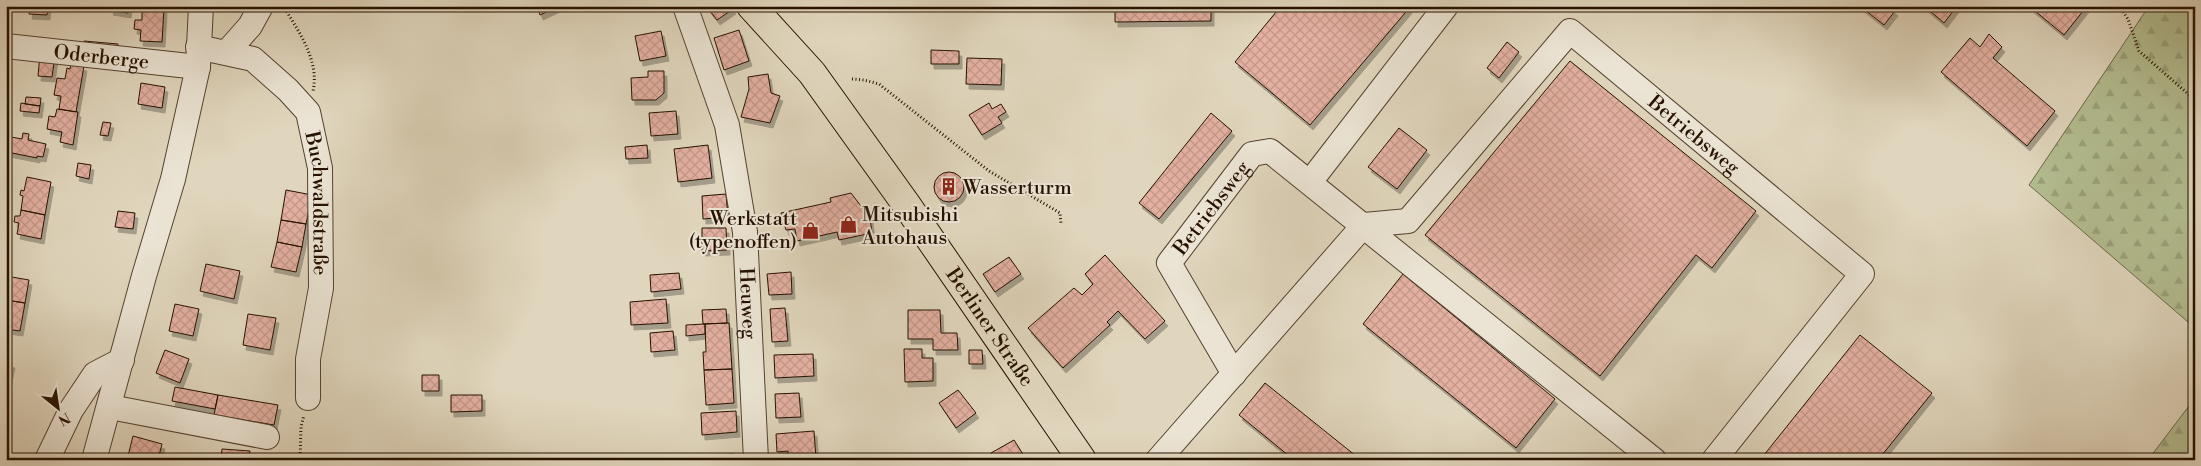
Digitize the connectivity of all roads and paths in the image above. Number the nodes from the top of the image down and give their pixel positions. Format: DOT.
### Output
graph roads {
  1 [pos="201,6"];
  2 [pos="261,6"];
  3 [pos="283,6"];
  4 [pos="685,6"];
  5 [pos="751,6"];
  6 [pos="1446,6"];
  7 [pos="2119,6"];
  8 [pos="6,46"];
  9 [pos="227,52"];
  10 [pos="198,57"];
  11 [pos="852,79"];
  12 [pos="2195,100"];
  13 [pos="308,112"];
  14 [pos="1310,182"];
  15 [pos="1061,224"];
  16 [pos="1364,225"];
  17 [pos="122,360"];
  18 [pos="1234,374"];
  19 [pos="308,398"];
  20 [pos="110,407"];
  21 [pos="267,437"];
  22 [pos="46,460"];
  23 [pos="94,460"];
  24 [pos="300,460"];
  25 [pos="756,460"];
  26 [pos="1082,460"];
  27 [pos="1158,460"];
  28 [pos="1654,460"];
  29 [pos="1714,460"];
  1 -- 10 [label="street"];
  2 -- 9 [label="street"];
  3 -- 13 [label="path"];
  4 -- 25 [label="street, Heuweg"];
  5 -- 26 [label="main road, Berliner Straße"];
  6 -- 14 [label="street"];
  7 -- 12 [label="path"];
  8 -- 10 [label="street, Oderberge"];
  9 -- 10 [label="street, Buchwaldstraße"];
  9 -- 13 [label="street, Buchwaldstraße"];
  10 -- 17 [label="street"];
  11 -- 15 [label="path"];
  13 -- 19 [label="street, Buchwaldstraße"];
  14 -- 16 [label="street, Betriebsweg"];
  14 -- 18 [label="street, Betriebsweg"];
  16 -- 18 [label="street"];
  16 -- 28 [label="street, Betriebsweg"];
  16 -- 29 [label="street, Betriebsweg"];
  17 -- 20 [label="street"];
  17 -- 22 [label="street"];
  18 -- 27 [label="street"];
  19 -- 24 [label="path"];
  20 -- 21 [label="street"];
  20 -- 23 [label="street"];
}
